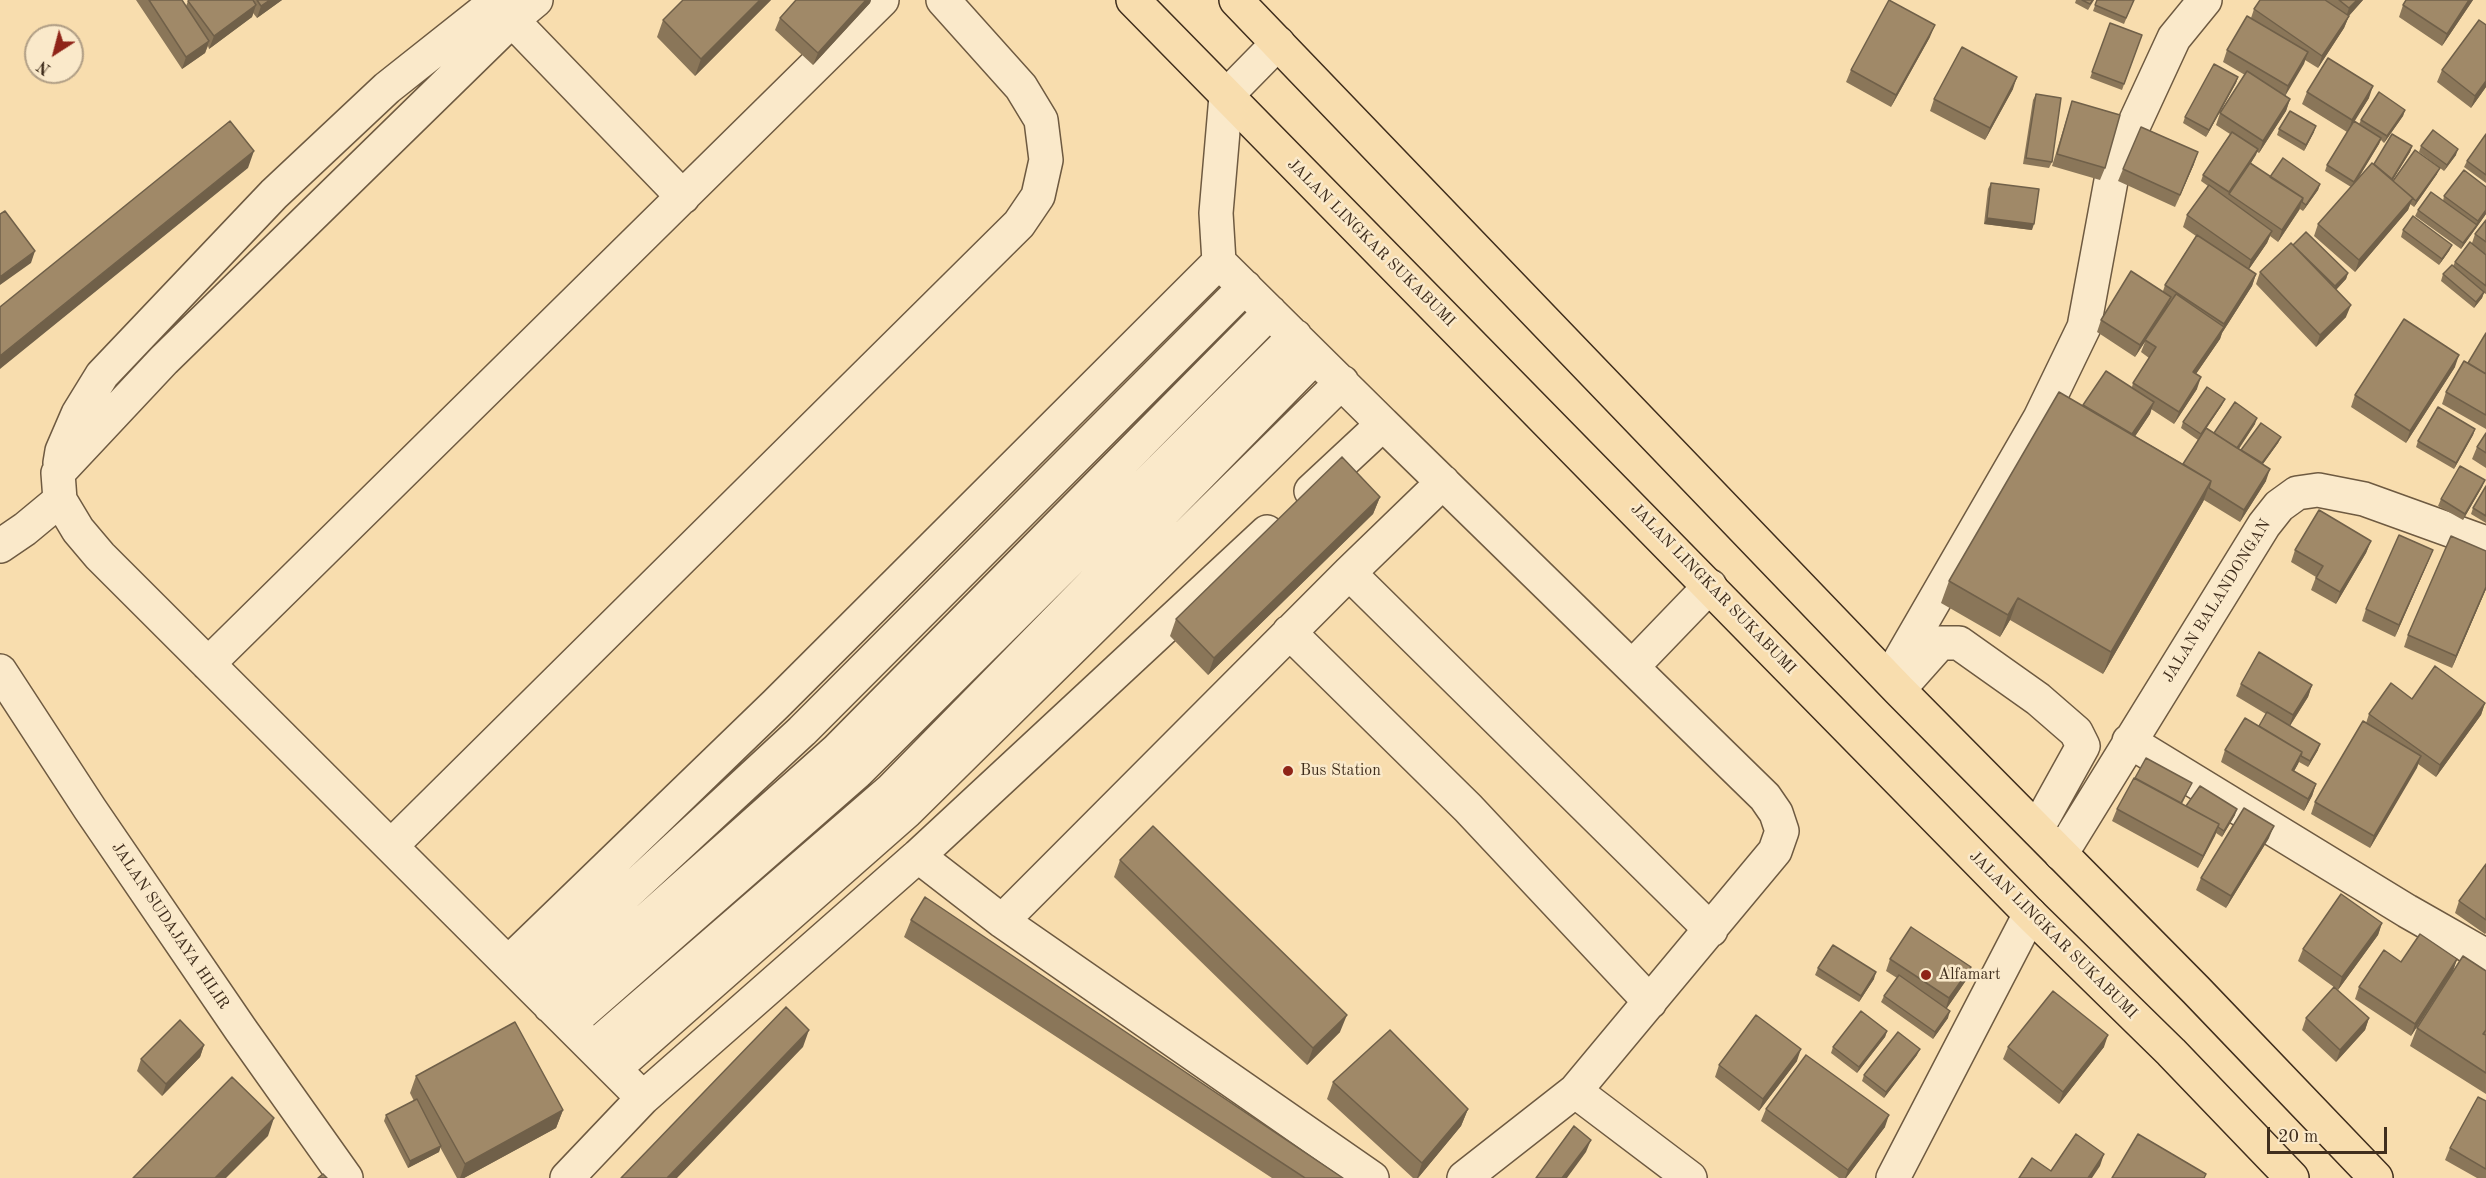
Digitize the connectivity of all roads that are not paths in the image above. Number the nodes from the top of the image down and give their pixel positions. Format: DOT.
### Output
graph roads {
  1 [pos="882,0"];
  2 [pos="943,0"];
  3 [pos="1133,0"];
  4 [pos="1236,0"];
  5 [pos="2205,0"];
  6 [pos="515,7"];
  7 [pos="1278,43"];
  8 [pos="1226,96"];
  9 [pos="683,197"];
  10 [pos="1219,262"];
  11 [pos="1245,286"];
  12 [pos="1270,312"];
  13 [pos="1305,346"];
  14 [pos="1342,382"];
  15 [pos="1383,424"];
  16 [pos="1443,482"];
  17 [pos="59,487"];
  18 [pos="2486,543"];
  19 [pos="0,546"];
  20 [pos="1349,573"];
  21 [pos="1710,586"];
  22 [pos="1289,632"];
  23 [pos="208,664"];
  24 [pos="1632,667"];
  25 [pos="0,671"];
  26 [pos="1894,684"];
  27 [pos="2129,741"];
  28 [pos="2037,829"];
  29 [pos="391,846"];
  30 [pos="2061,854"];
  31 [pos="918,856"];
  32 [pos="2030,914"];
  33 [pos="1002,921"];
  34 [pos="1711,930"];
  35 [pos="2486,956"];
  36 [pos="539,994"];
  37 [pos="1650,1002"];
  38 [pos="603,1059"];
  39 [pos="1575,1091"];
  40 [pos="643,1098"];
  41 [pos="345,1178"];
  42 [pos="567,1178"];
  43 [pos="1372,1178"];
  44 [pos="1464,1178"];
  45 [pos="1690,1178"];
  46 [pos="1893,1178"];
  47 [pos="2292,1178"];
  48 [pos="2376,1178"];
  1 -- 9 [label="street"];
  2 -- 29 [label="street"];
  3 -- 8 [label="main road, JALAN LINGKAR SUKABUMI"];
  4 -- 7 [label="main road"];
  5 -- 26 [label="street"];
  6 -- 9 [label="street"];
  6 -- 17 [label="street"];
  7 -- 8 [label="street"];
  7 -- 26 [label="main road"];
  8 -- 10 [label="street"];
  8 -- 21 [label="main road, JALAN LINGKAR SUKABUMI"];
  9 -- 23 [label="street"];
  10 -- 11 [label="street"];
  10 -- 36 [label="street"];
  11 -- 12 [label="street"];
  11 -- 36 [label="street"];
  12 -- 13 [label="street"];
  12 -- 36 [label="street"];
  13 -- 14 [label="street"];
  13 -- 36 [label="street"];
  13 -- 38 [label="street"];
  14 -- 15 [label="street"];
  14 -- 38 [label="street"];
  15 -- 16 [label="street"];
  15 -- 31 [label="street"];
  16 -- 20 [label="street"];
  16 -- 24 [label="street"];
  17 -- 19 [label="street"];
  17 -- 23 [label="street"];
  18 -- 27 [label="street, JALAN BALANDONGAN"];
  20 -- 22 [label="street"];
  20 -- 34 [label="street"];
  21 -- 24 [label="street"];
  21 -- 32 [label="main road, JALAN LINGKAR SUKABUMI"];
  22 -- 33 [label="street"];
  22 -- 37 [label="street"];
  23 -- 29 [label="street"];
  24 -- 34 [label="street"];
  25 -- 41 [label="street, JALAN SUDAJAYA HILIR"];
  26 -- 28 [label="main road"];
  26 -- 28 [label="street"];
  27 -- 30 [label="street, JALAN BALANDONGAN"];
  27 -- 35 [label="street"];
  28 -- 30 [label="main road"];
  29 -- 36 [label="street"];
  30 -- 48 [label="main road"];
  31 -- 33 [label="street"];
  31 -- 40 [label="street"];
  32 -- 46 [label="street"];
  32 -- 47 [label="main road, JALAN LINGKAR SUKABUMI"];
  33 -- 43 [label="street"];
  34 -- 37 [label="street"];
  36 -- 38 [label="street"];
  37 -- 39 [label="street"];
  38 -- 40 [label="street"];
  39 -- 44 [label="street"];
  39 -- 45 [label="street"];
  40 -- 42 [label="street"];
}
